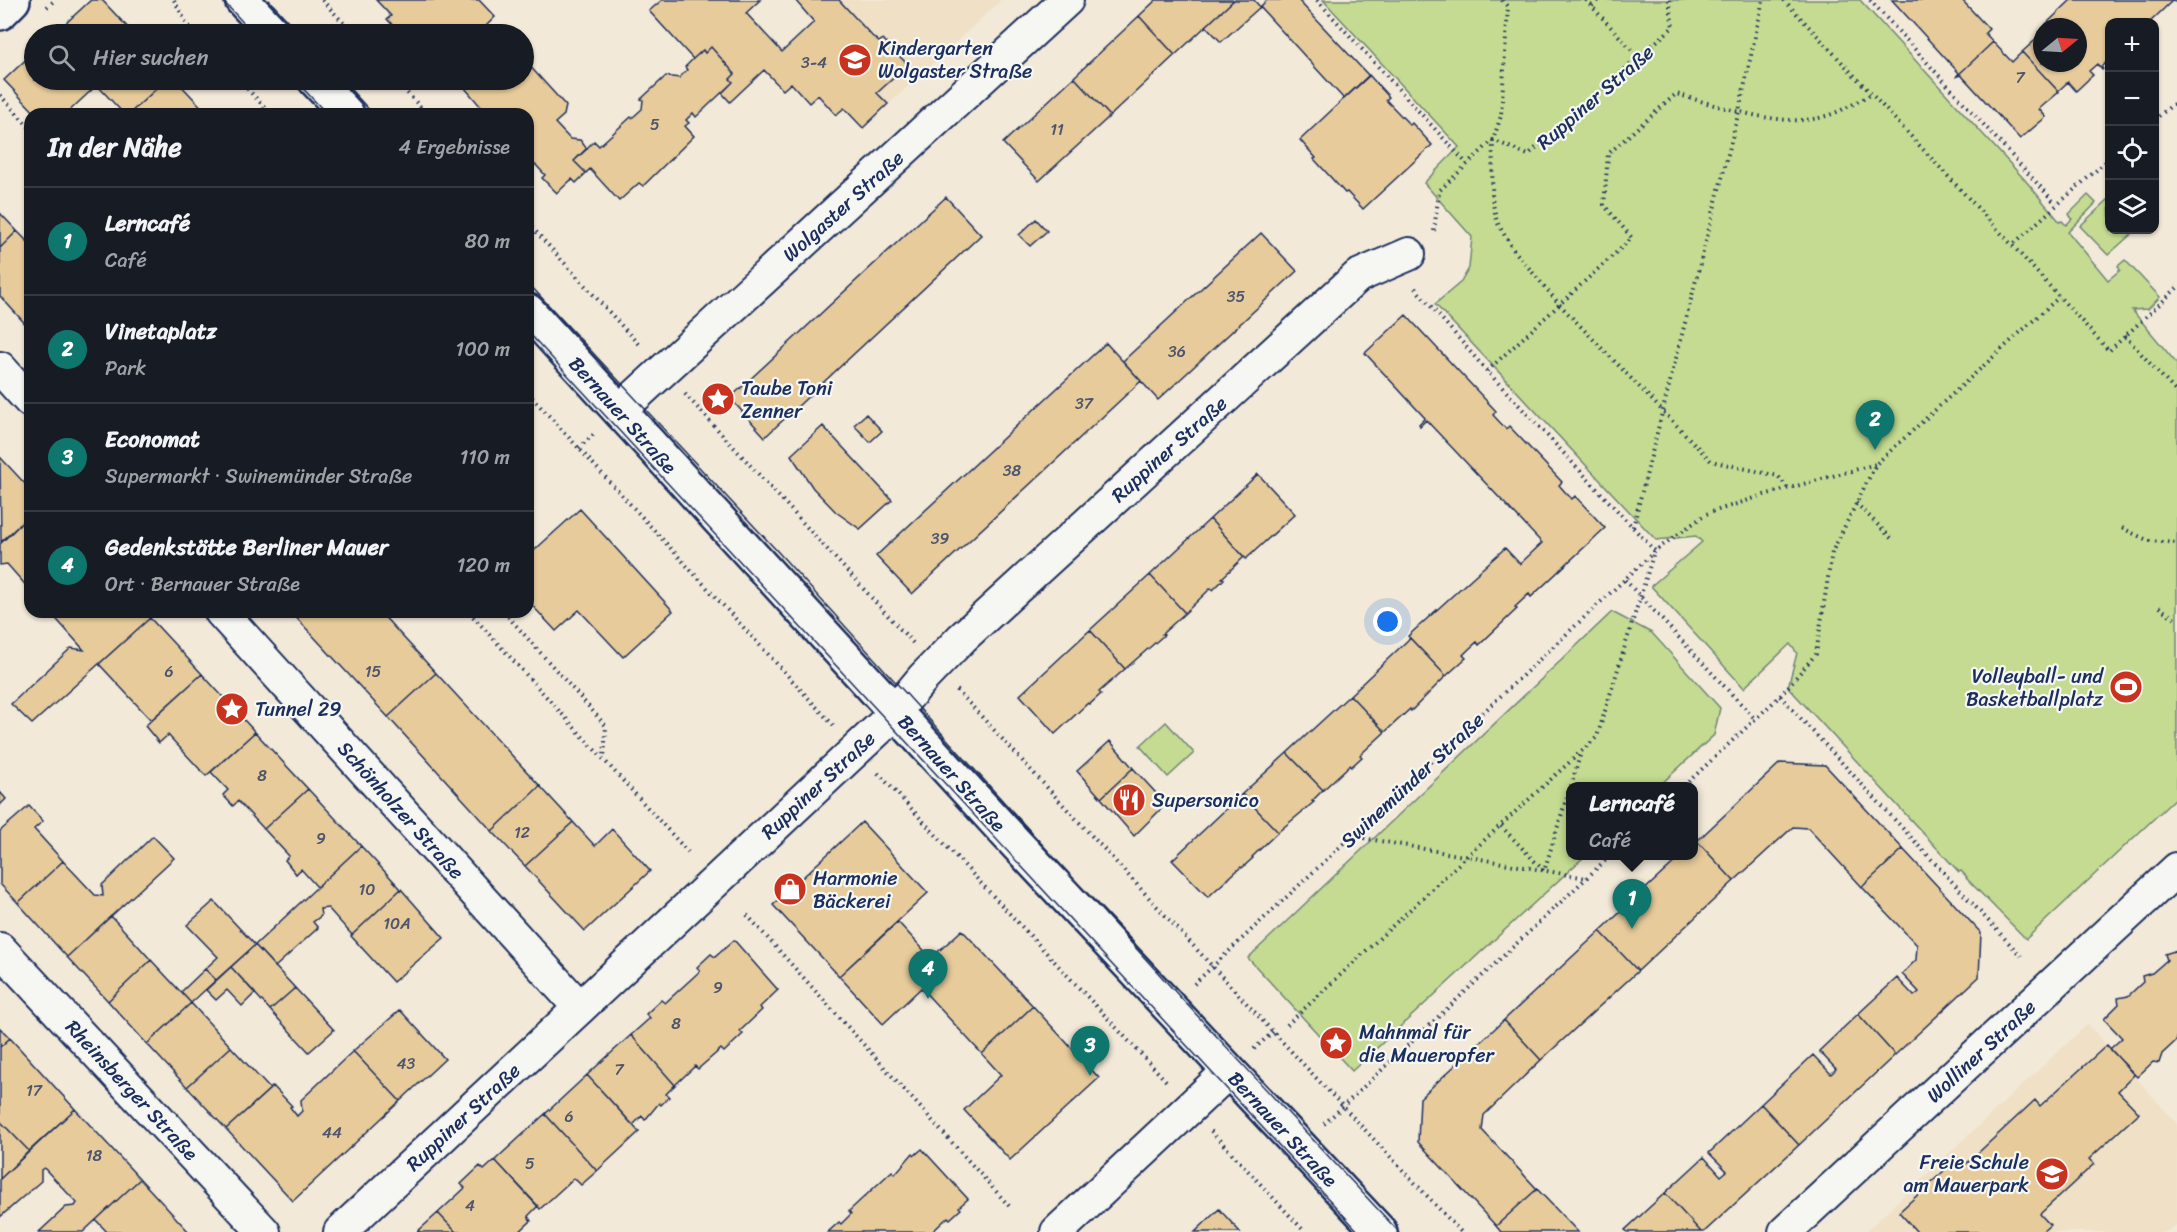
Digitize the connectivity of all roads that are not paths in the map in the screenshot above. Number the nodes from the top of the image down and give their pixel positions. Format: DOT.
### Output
graph roads {
  1 [pos="13,0"];
  2 [pos="242,0"];
  3 [pos="1067,0"];
  4 [pos="0,12"];
  5 [pos="265,24"];
  6 [pos="324,90"];
  7 [pos="341,108"];
  8 [pos="1401,257"];
  9 [pos="534,319"];
  10 [pos="0,368"];
  11 [pos="24,394"];
  12 [pos="619,411"];
  13 [pos="227,618"];
  14 [pos="896,711"];
  15 [pos="2177,869"];
  16 [pos="0,949"];
  17 [pos="580,1008"];
  18 [pos="1228,1071"];
  19 [pos="264,1232"];
  20 [pos="340,1232"];
  21 [pos="1057,1232"];
  22 [pos="1380,1232"];
  23 [pos="1785,1232"];
  1 -- 4 [label="main road"];
  2 -- 5 [label="main road"];
  3 -- 12 [label="street, Wolgaster Straße"];
  6 -- 7 [label="main road"];
  8 -- 14 [label="street, Ruppiner Straße"];
  9 -- 12 [label="main road, Bernauer Straße"];
  10 -- 11 [label="street"];
  12 -- 14 [label="main road, Bernauer Straße"];
  13 -- 17 [label="street, Schönholzer Straße"];
  14 -- 17 [label="street, Ruppiner Straße"];
  14 -- 18 [label="main road, Bernauer Straße"];
  15 -- 23 [label="street, Wolliner Straße"];
  16 -- 19 [label="street, Rheinsberger Straße"];
  17 -- 20 [label="street, Ruppiner Straße"];
  18 -- 21 [label="street"];
  18 -- 22 [label="main road, Bernauer Straße"];
}
